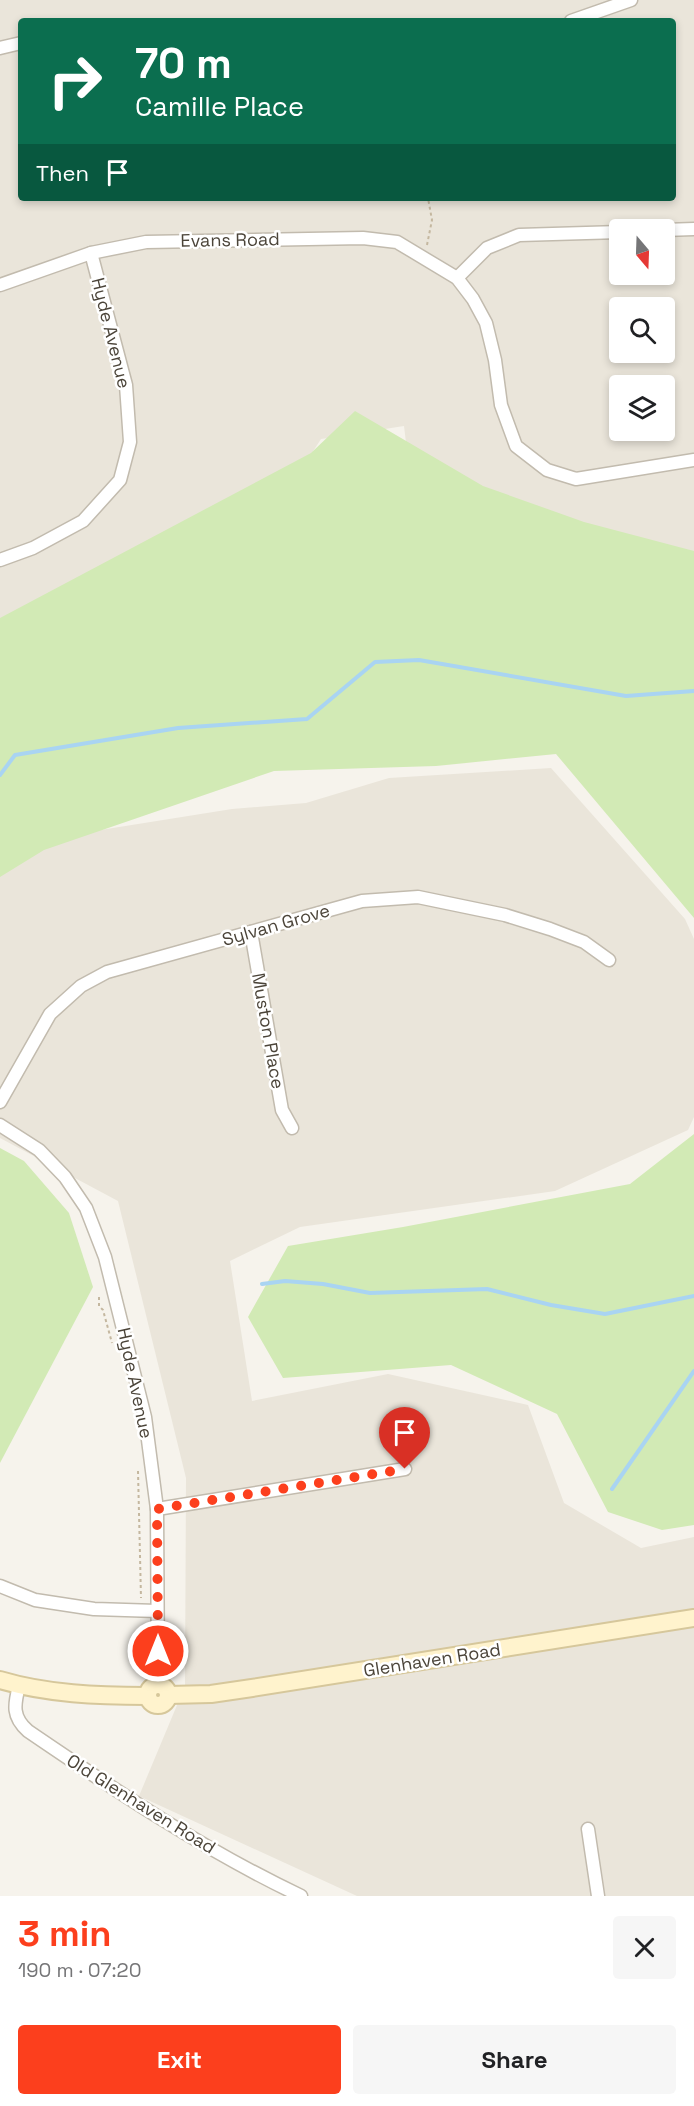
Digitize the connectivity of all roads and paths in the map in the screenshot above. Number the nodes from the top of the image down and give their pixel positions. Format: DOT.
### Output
graph roads {
  1 [pos="631,0"];
  2 [pos="580,18"];
  3 [pos="18,44"];
  4 [pos="0,48"];
  5 [pos="429,201"];
  6 [pos="694,229"];
  7 [pos="675,230"];
  8 [pos="609,232"];
  9 [pos="91,253"];
  10 [pos="422,256"];
  11 [pos="457,278"];
  12 [pos="0,285"];
  13 [pos="694,460"];
  14 [pos="0,560"];
  15 [pos="251,932"];
  16 [pos="609,960"];
  17 [pos="0,1102"];
  18 [pos="0,1125"];
  19 [pos="292,1128"];
  20 [pos="99,1297"];
  21 [pos="114,1352"];
  22 [pos="138,1461"];
  23 [pos="405,1469"];
  24 [pos="157,1509"];
  25 [pos="0,1586"];
  26 [pos="141,1610"];
  27 [pos="158,1611"];
  28 [pos="694,1618"];
  29 [pos="139,1672"];
  30 [pos="0,1680"];
  31 [pos="18,1686"];
  32 [pos="158,1692"];
  33 [pos="588,1829"];
  34 [pos="300,1896"];
  35 [pos="598,1896"];
  1 -- 2 [label="street"];
  3 -- 4 [label="street"];
  5 -- 10 [label="path"];
  6 -- 7 [label="street"];
  8 -- 11 [label="street"];
  9 -- 10 [label="street, Evans Road"];
  9 -- 12 [label="street, Evans Road"];
  9 -- 14 [label="street, Hyde Avenue"];
  10 -- 11 [label="street, Evans Road"];
  11 -- 13 [label="street"];
  15 -- 16 [label="street, Sylvan Grove"];
  15 -- 17 [label="street, Sylvan Grove"];
  15 -- 19 [label="street, Muston Place"];
  18 -- 24 [label="street, Hyde Avenue"];
  20 -- 21 [label="path"];
  22 -- 26 [label="path"];
  23 -- 24 [label="street"];
  24 -- 27 [label="street, Hyde Avenue"];
  25 -- 26 [label="street"];
  26 -- 27 [label="street"];
  26 -- 29 [label="path"];
  27 -- 32 [label="street, Hyde Avenue"];
  28 -- 32 [label="main road, Glenhaven Road"];
  30 -- 31 [label="main road, Glenhaven Road"];
  31 -- 32 [label="main road, Glenhaven Road"];
  31 -- 34 [label="street, Old Glenhaven Road"];
  33 -- 35 [label="street"];
}
